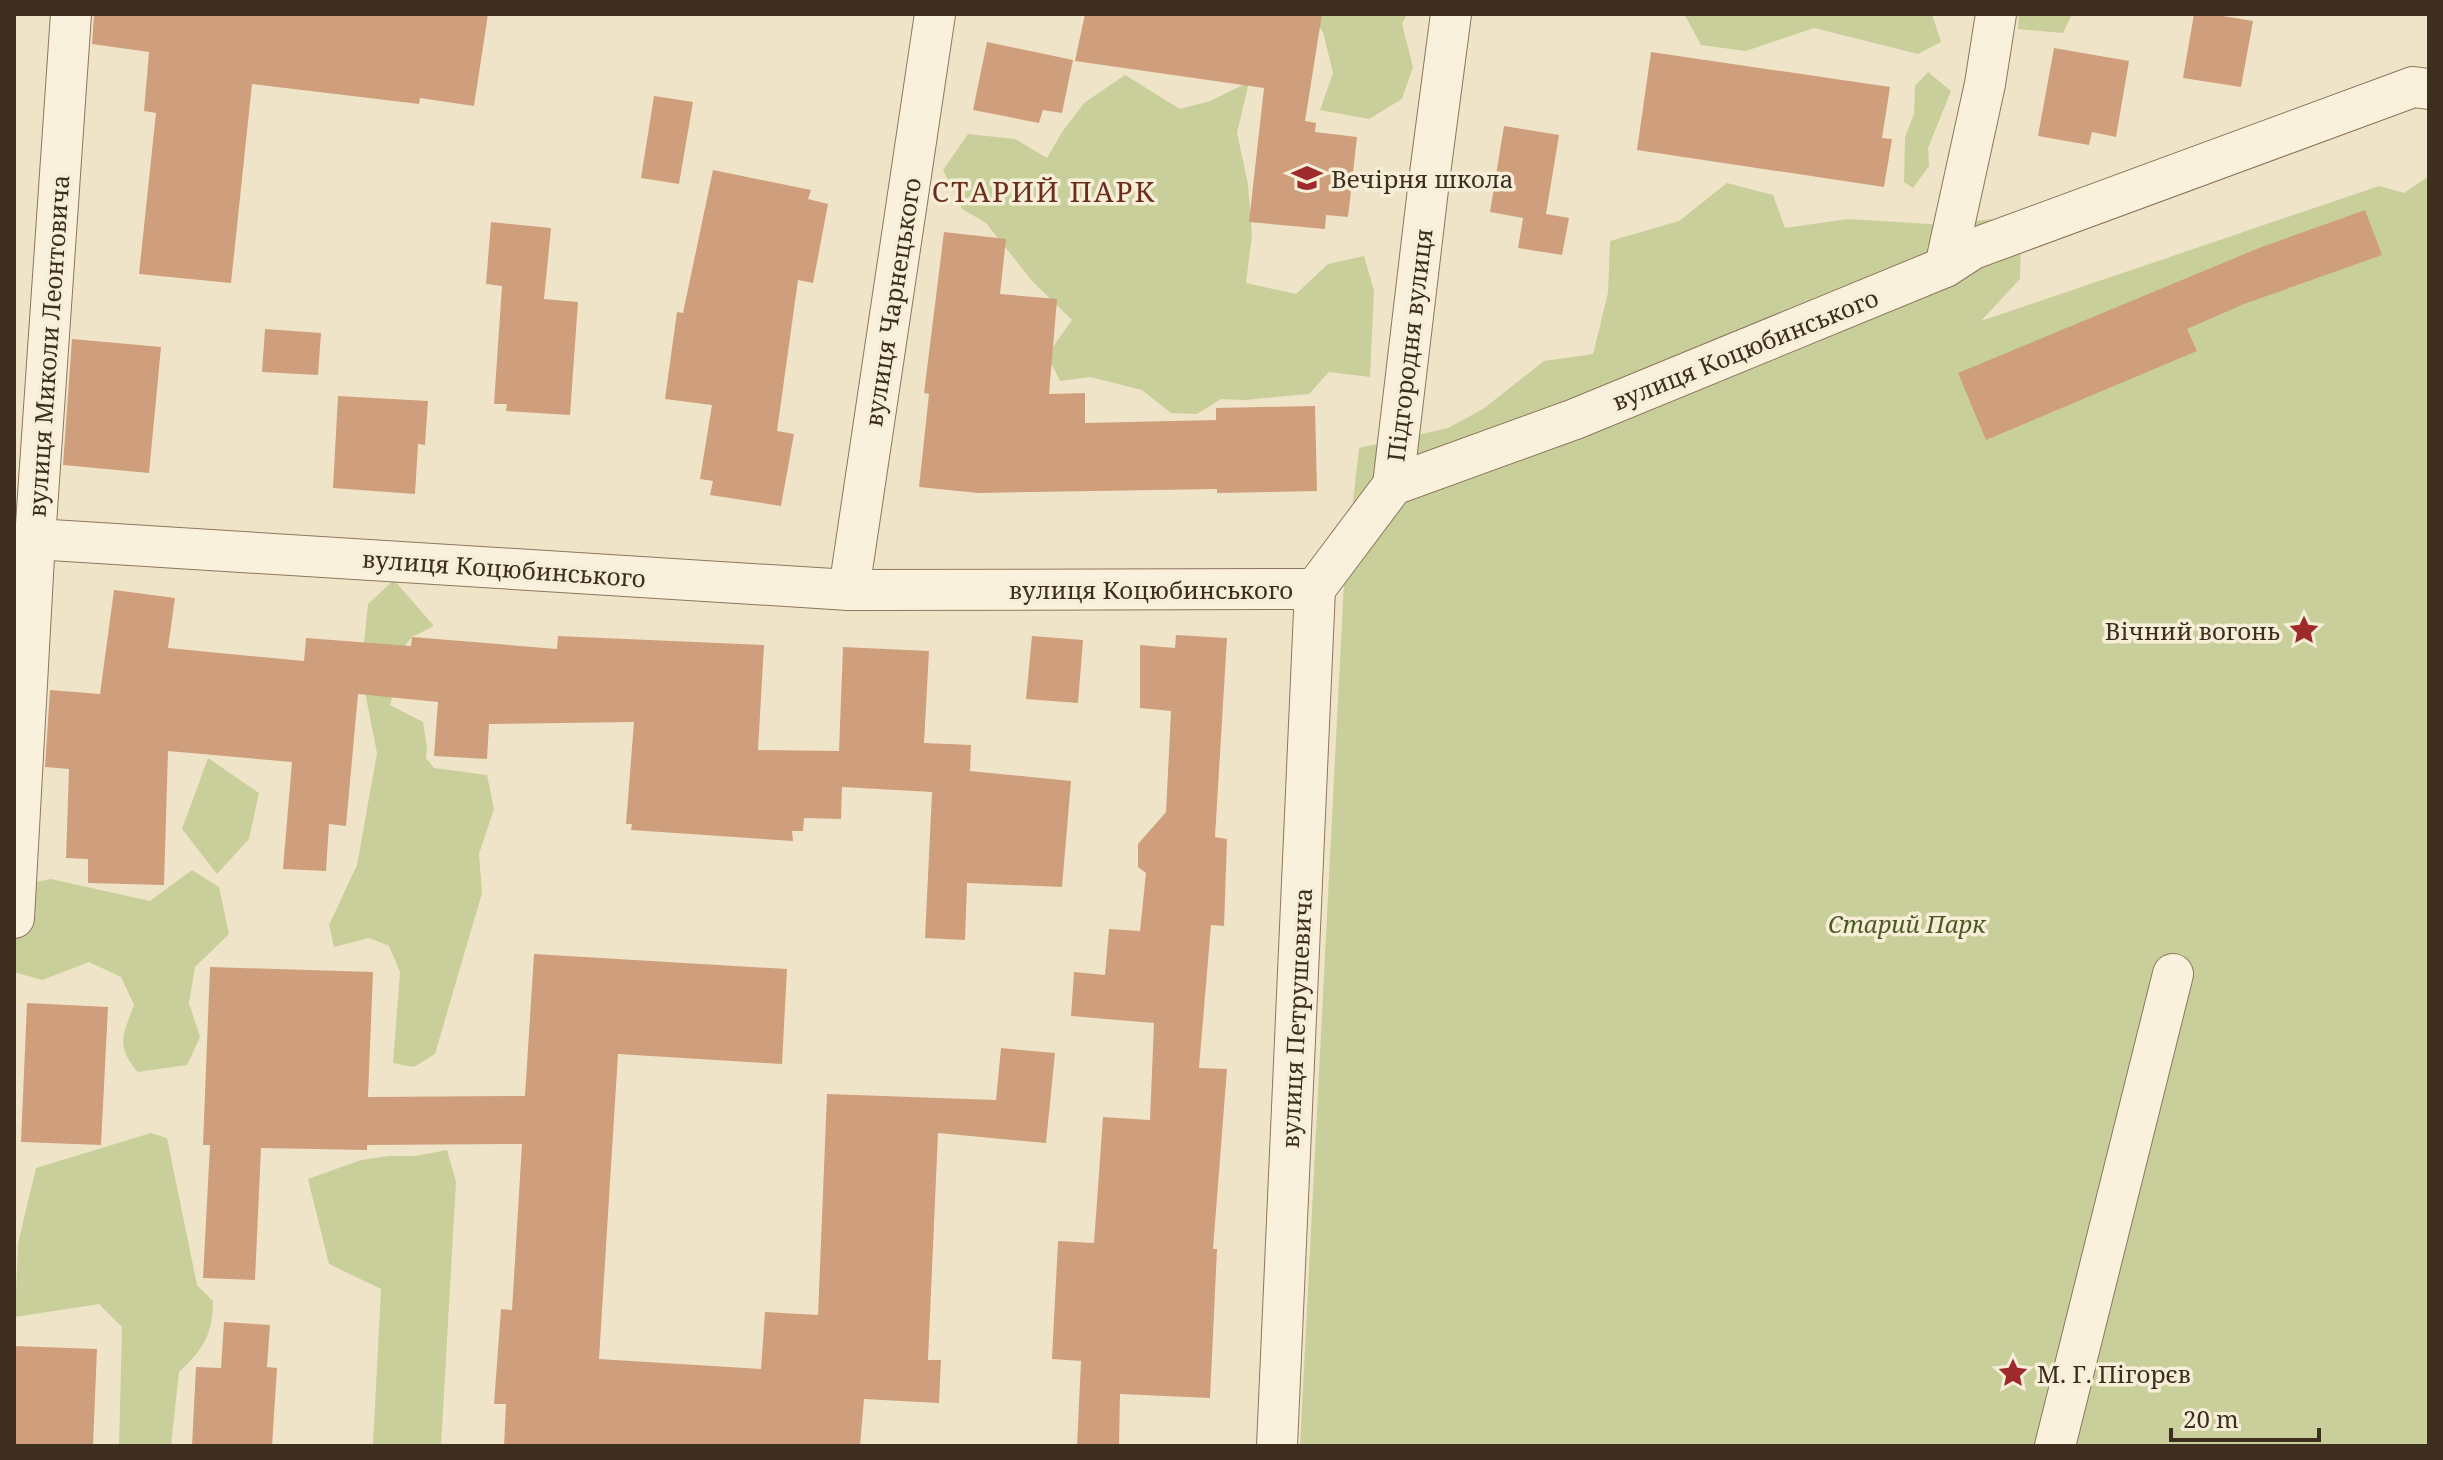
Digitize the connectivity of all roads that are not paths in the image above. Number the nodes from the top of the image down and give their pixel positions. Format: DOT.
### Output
graph roads {
  1 [pos="71,14"];
  2 [pos="935,14"];
  3 [pos="1451,14"];
  4 [pos="1996,14"];
  5 [pos="2429,89"];
  6 [pos="1945,267"];
  7 [pos="1393,485"];
  8 [pos="35,539"];
  9 [pos="1315,589"];
  10 [pos="849,590"];
  11 [pos="14,918"];
  12 [pos="2173,974"];
  13 [pos="1277,1446"];
  14 [pos="2055,1446"];
  1 -- 8 [label="street, вулиця Миколи Леонтовича"];
  2 -- 10 [label="street, вулиця Чарнецького"];
  3 -- 7 [label="street, Підгородня вулиця"];
  4 -- 6 [label="street"];
  5 -- 6 [label="street, вулиця Коцюбинського"];
  6 -- 7 [label="street, вулиця Коцюбинського"];
  7 -- 9 [label="street, вулиця Коцюбинського"];
  8 -- 10 [label="street, вулиця Коцюбинського"];
  8 -- 11 [label="street, вулиця Миколи Леонтовича"];
  9 -- 10 [label="street, вулиця Коцюбинського"];
  9 -- 13 [label="street, вулиця Петрушевича"];
  12 -- 14 [label="street"];
}
